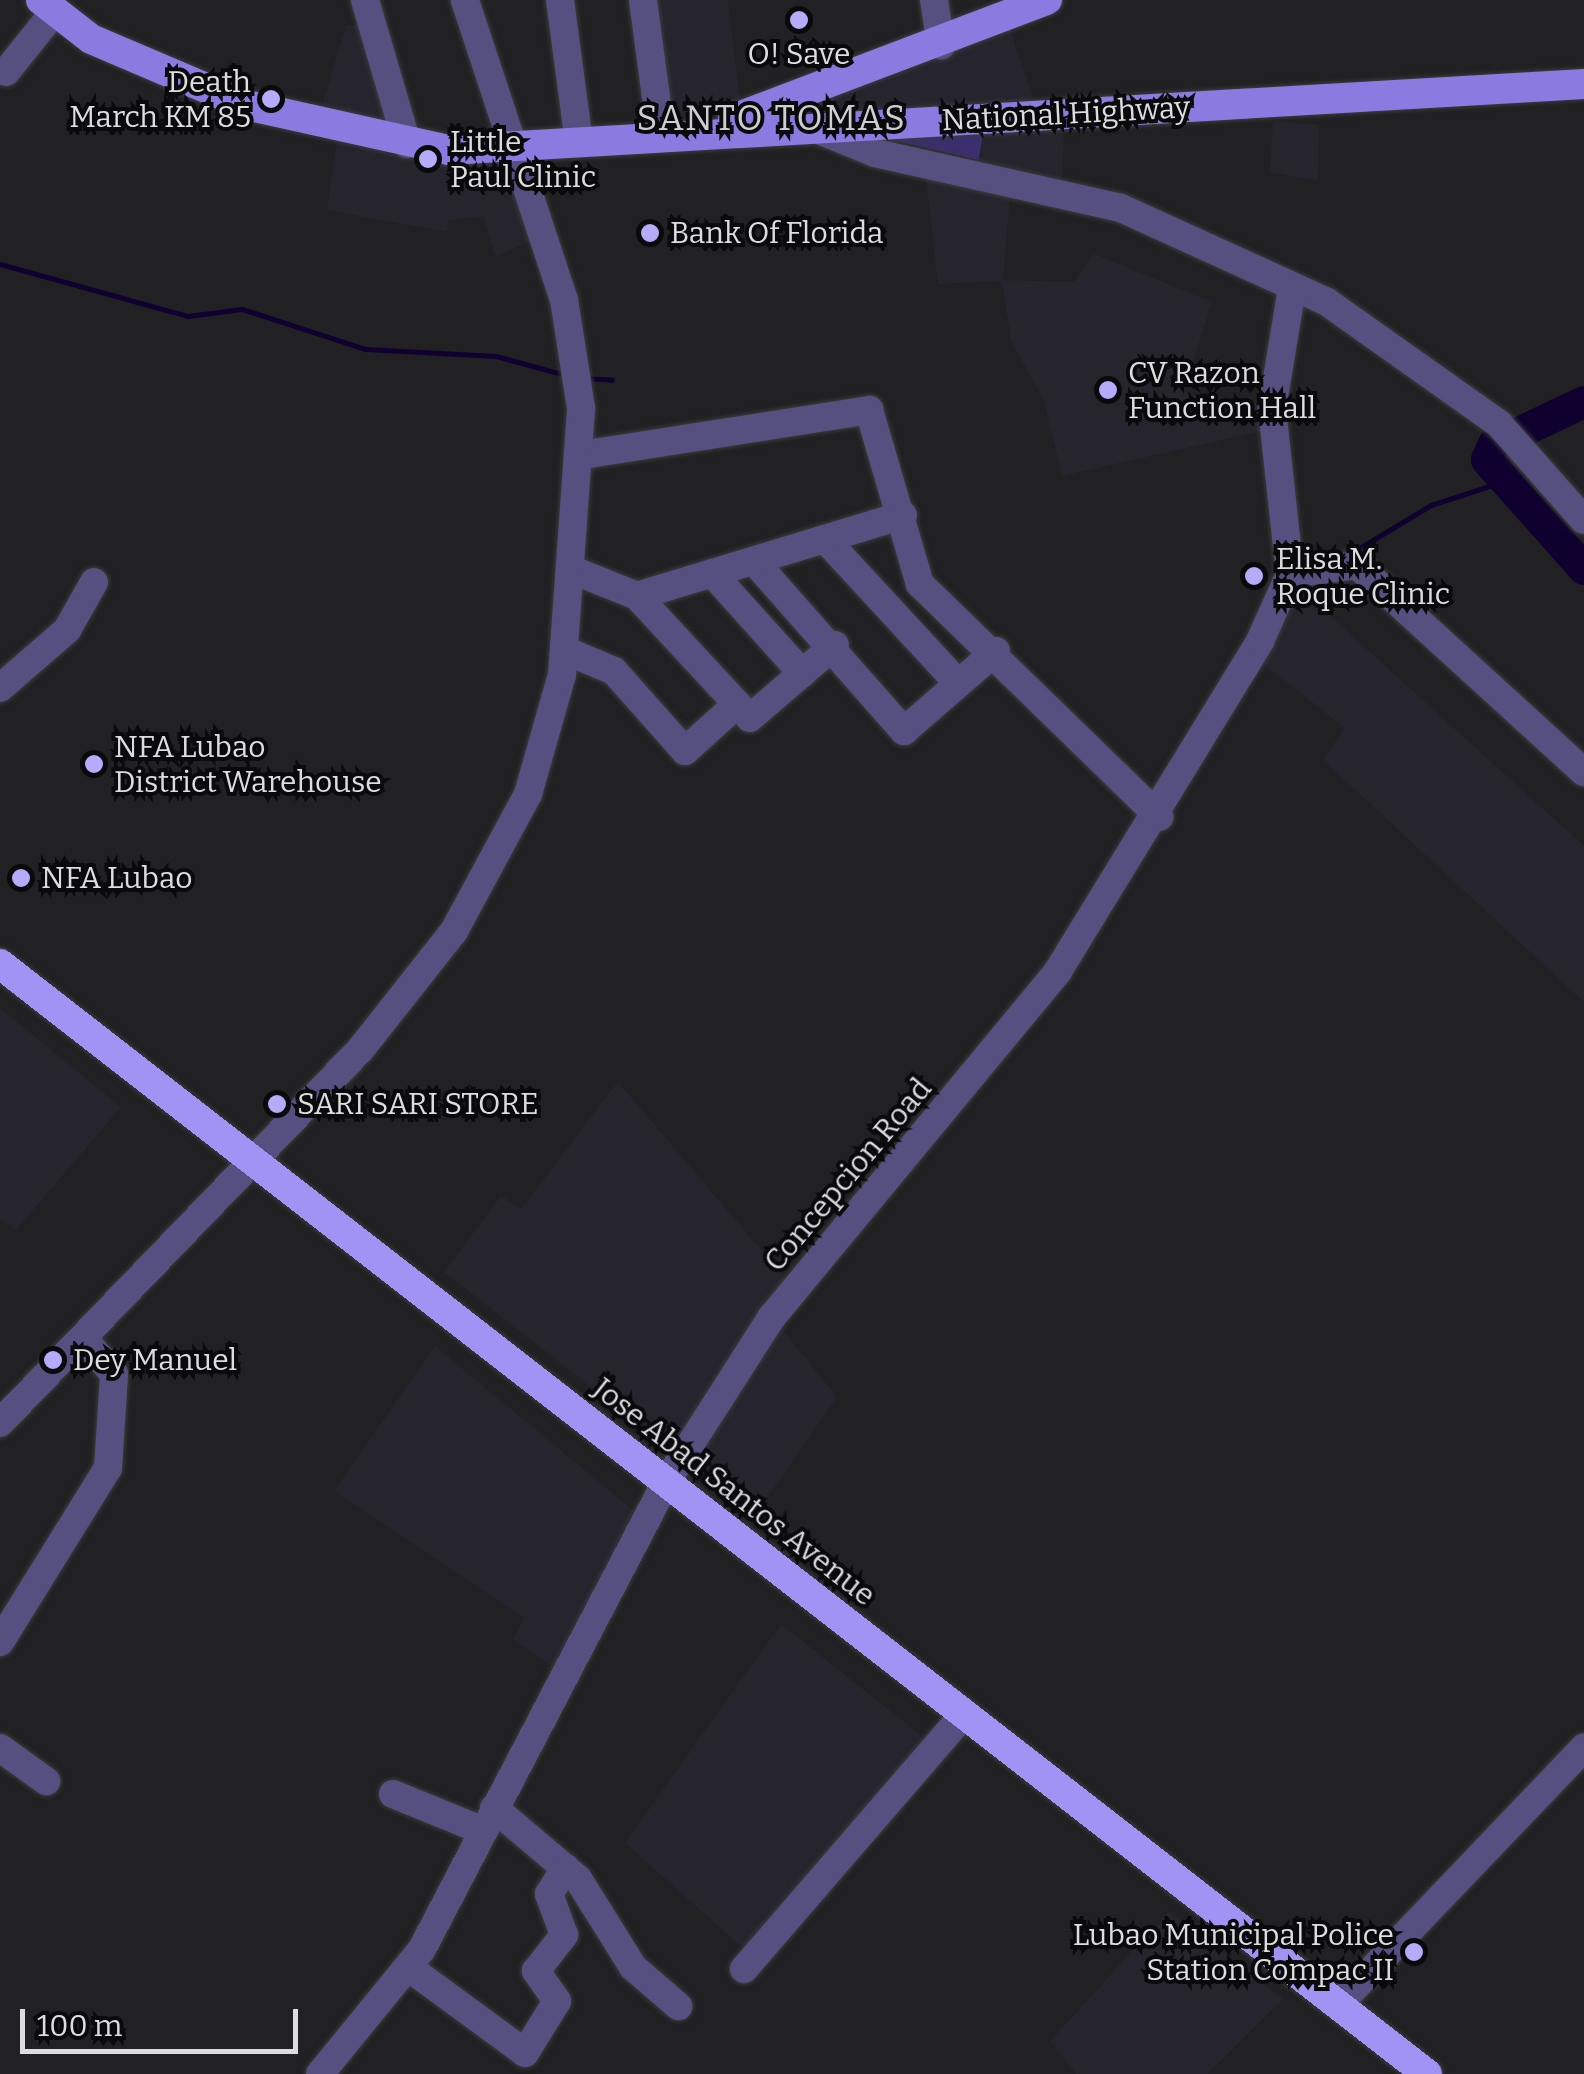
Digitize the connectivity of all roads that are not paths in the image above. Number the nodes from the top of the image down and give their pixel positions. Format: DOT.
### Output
graph roads {
  1 [pos="365,0"];
  2 [pos="465,0"];
  3 [pos="560,0"];
  4 [pos="643,0"];
  5 [pos="934,0"];
  6 [pos="1047,0"];
  7 [pos="47,6"];
  8 [pos="941,45"];
  9 [pos="6,72"];
  10 [pos="1584,84"];
  11 [pos="808,126"];
  12 [pos="702,130"];
  13 [pos="661,135"];
  14 [pos="579,143"];
  15 [pos="407,144"];
  16 [pos="520,148"];
  17 [pos="1292,288"];
  18 [pos="582,455"];
  19 [pos="903,515"];
  20 [pos="1584,520"];
  21 [pos="825,539"];
  22 [pos="754,560"];
  23 [pos="575,571"];
  24 [pos="712,573"];
  25 [pos="1290,574"];
  26 [pos="94,582"];
  27 [pos="636,596"];
  28 [pos="834,645"];
  29 [pos="564,650"];
  30 [pos="996,652"];
  31 [pos="802,673"];
  32 [pos="958,684"];
  33 [pos="0,688"];
  34 [pos="737,704"];
  35 [pos="1584,772"];
  36 [pos="1160,816"];
  37 [pos="0,964"];
  38 [pos="254,1161"];
  39 [pos="83,1338"];
  40 [pos="0,1423"];
  41 [pos="665,1484"];
  42 [pos="0,1642"];
  43 [pos="966,1713"];
  44 [pos="0,1748"];
  45 [pos="1584,1748"];
  46 [pos="46,1782"];
  47 [pos="393,1794"];
  48 [pos="488,1819"];
  49 [pos="565,1868"];
  50 [pos="408,1967"];
  51 [pos="744,1969"];
  52 [pos="1338,2005"];
  53 [pos="678,2006"];
  54 [pos="320,2074"];
  55 [pos="1427,2074"];
  1 -- 15 [label="street"];
  2 -- 16 [label="street"];
  3 -- 14 [label="street"];
  4 -- 13 [label="street"];
  5 -- 8 [label="street"];
  6 -- 8 [label="main road"];
  7 -- 9 [label="street"];
  7 -- 15 [label="main road, National Highway"];
  8 -- 12 [label="main road"];
  10 -- 11 [label="main road, National Highway"];
  11 -- 12 [label="main road, National Highway"];
  11 -- 17 [label="street"];
  12 -- 13 [label="main road, National Highway"];
  13 -- 14 [label="main road, National Highway"];
  14 -- 16 [label="main road, National Highway"];
  15 -- 16 [label="main road, National Highway"];
  16 -- 18 [label="street"];
  17 -- 20 [label="street"];
  17 -- 25 [label="street"];
  18 -- 19 [label="street"];
  18 -- 23 [label="street"];
  19 -- 21 [label="street"];
  19 -- 30 [label="street"];
  21 -- 22 [label="street"];
  21 -- 32 [label="street"];
  22 -- 24 [label="street"];
  22 -- 28 [label="street"];
  23 -- 27 [label="street"];
  23 -- 29 [label="street"];
  24 -- 27 [label="street"];
  24 -- 31 [label="street"];
  25 -- 35 [label="street"];
  25 -- 36 [label="street, Concepcion Road"];
  26 -- 33 [label="street"];
  27 -- 34 [label="street"];
  28 -- 31 [label="street"];
  28 -- 32 [label="street"];
  29 -- 34 [label="street"];
  29 -- 38 [label="street"];
  30 -- 32 [label="street"];
  30 -- 36 [label="street"];
  31 -- 34 [label="street"];
  36 -- 41 [label="street, Concepcion Road"];
  37 -- 38 [label="highway, Jose Abad Santos Avenue"];
  38 -- 39 [label="street"];
  38 -- 41 [label="highway, Jose Abad Santos Avenue"];
  39 -- 40 [label="street"];
  39 -- 42 [label="street"];
  41 -- 43 [label="highway, Jose Abad Santos Avenue"];
  41 -- 48 [label="street, Concepcion Road"];
  43 -- 51 [label="street"];
  43 -- 52 [label="highway, Jose Abad Santos Avenue"];
  44 -- 46 [label="street"];
  45 -- 52 [label="street"];
  47 -- 48 [label="street"];
  48 -- 49 [label="street"];
  48 -- 50 [label="street, Concepcion Road"];
  49 -- 50 [label="street"];
  49 -- 53 [label="street"];
  50 -- 54 [label="street, Concepcion Road"];
  52 -- 55 [label="highway, Jose Abad Santos Avenue"];
}
